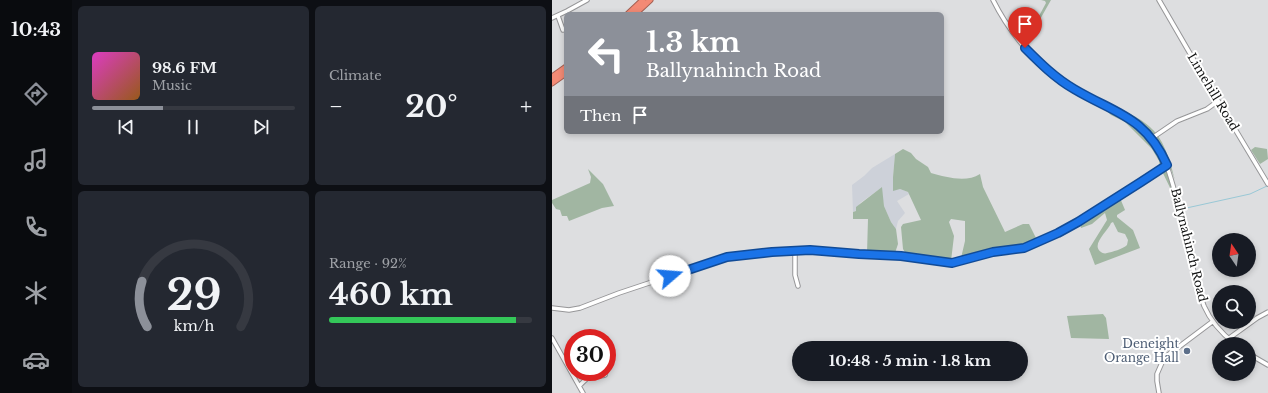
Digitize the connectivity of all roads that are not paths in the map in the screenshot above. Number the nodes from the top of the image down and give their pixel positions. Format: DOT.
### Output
graph roads {
  1 [pos="643,0"];
  2 [pos="650,0"];
  3 [pos="993,0"];
  4 [pos="1159,0"];
  5 [pos="584,1"];
  6 [pos="565,12"];
  7 [pos="630,12"];
  8 [pos="637,12"];
  9 [pos="564,13"];
  10 [pos="558,16"];
  11 [pos="552,18"];
  12 [pos="563,30"];
  13 [pos="564,68"];
  14 [pos="564,74"];
  15 [pos="552,77"];
  16 [pos="552,83"];
  17 [pos="1218,100"];
  18 [pos="1152,138"];
  19 [pos="1167,165"];
  20 [pos="1268,184"];
  21 [pos="795,250"];
  22 [pos="798,286"];
  23 [pos="552,308"];
  24 [pos="1268,312"];
  25 [pos="1212,322"];
  26 [pos="1219,329"];
  27 [pos="1226,337"];
  28 [pos="1231,337"];
  29 [pos="552,338"];
  30 [pos="1256,358"];
  31 [pos="1268,365"];
  32 [pos="585,381"];
  33 [pos="580,386"];
  34 [pos="583,393"];
  35 [pos="1159,393"];
  1 -- 7 [label="highway"];
  2 -- 8 [label="highway"];
  3 -- 18 [label="street, Ballynahinch Road"];
  4 -- 17 [label="street, Limehill Road"];
  5 -- 6 [label="street"];
  9 -- 10 [label="street"];
  10 -- 11 [label="street"];
  10 -- 12 [label="street"];
  13 -- 15 [label="highway"];
  14 -- 16 [label="highway"];
  17 -- 18 [label="street"];
  17 -- 20 [label="street, Limehill Road"];
  18 -- 19 [label="street, Ballynahinch Road"];
  19 -- 21 [label="street"];
  19 -- 25 [label="street, Ballynahinch Road"];
  21 -- 22 [label="street"];
  21 -- 23 [label="street"];
  24 -- 28 [label="street"];
  25 -- 35 [label="street"];
  26 -- 27 [label="street, Ballynahinch Road"];
  29 -- 33 [label="street"];
  30 -- 31 [label="street"];
  32 -- 33 [label="street"];
  33 -- 34 [label="street"];
}
